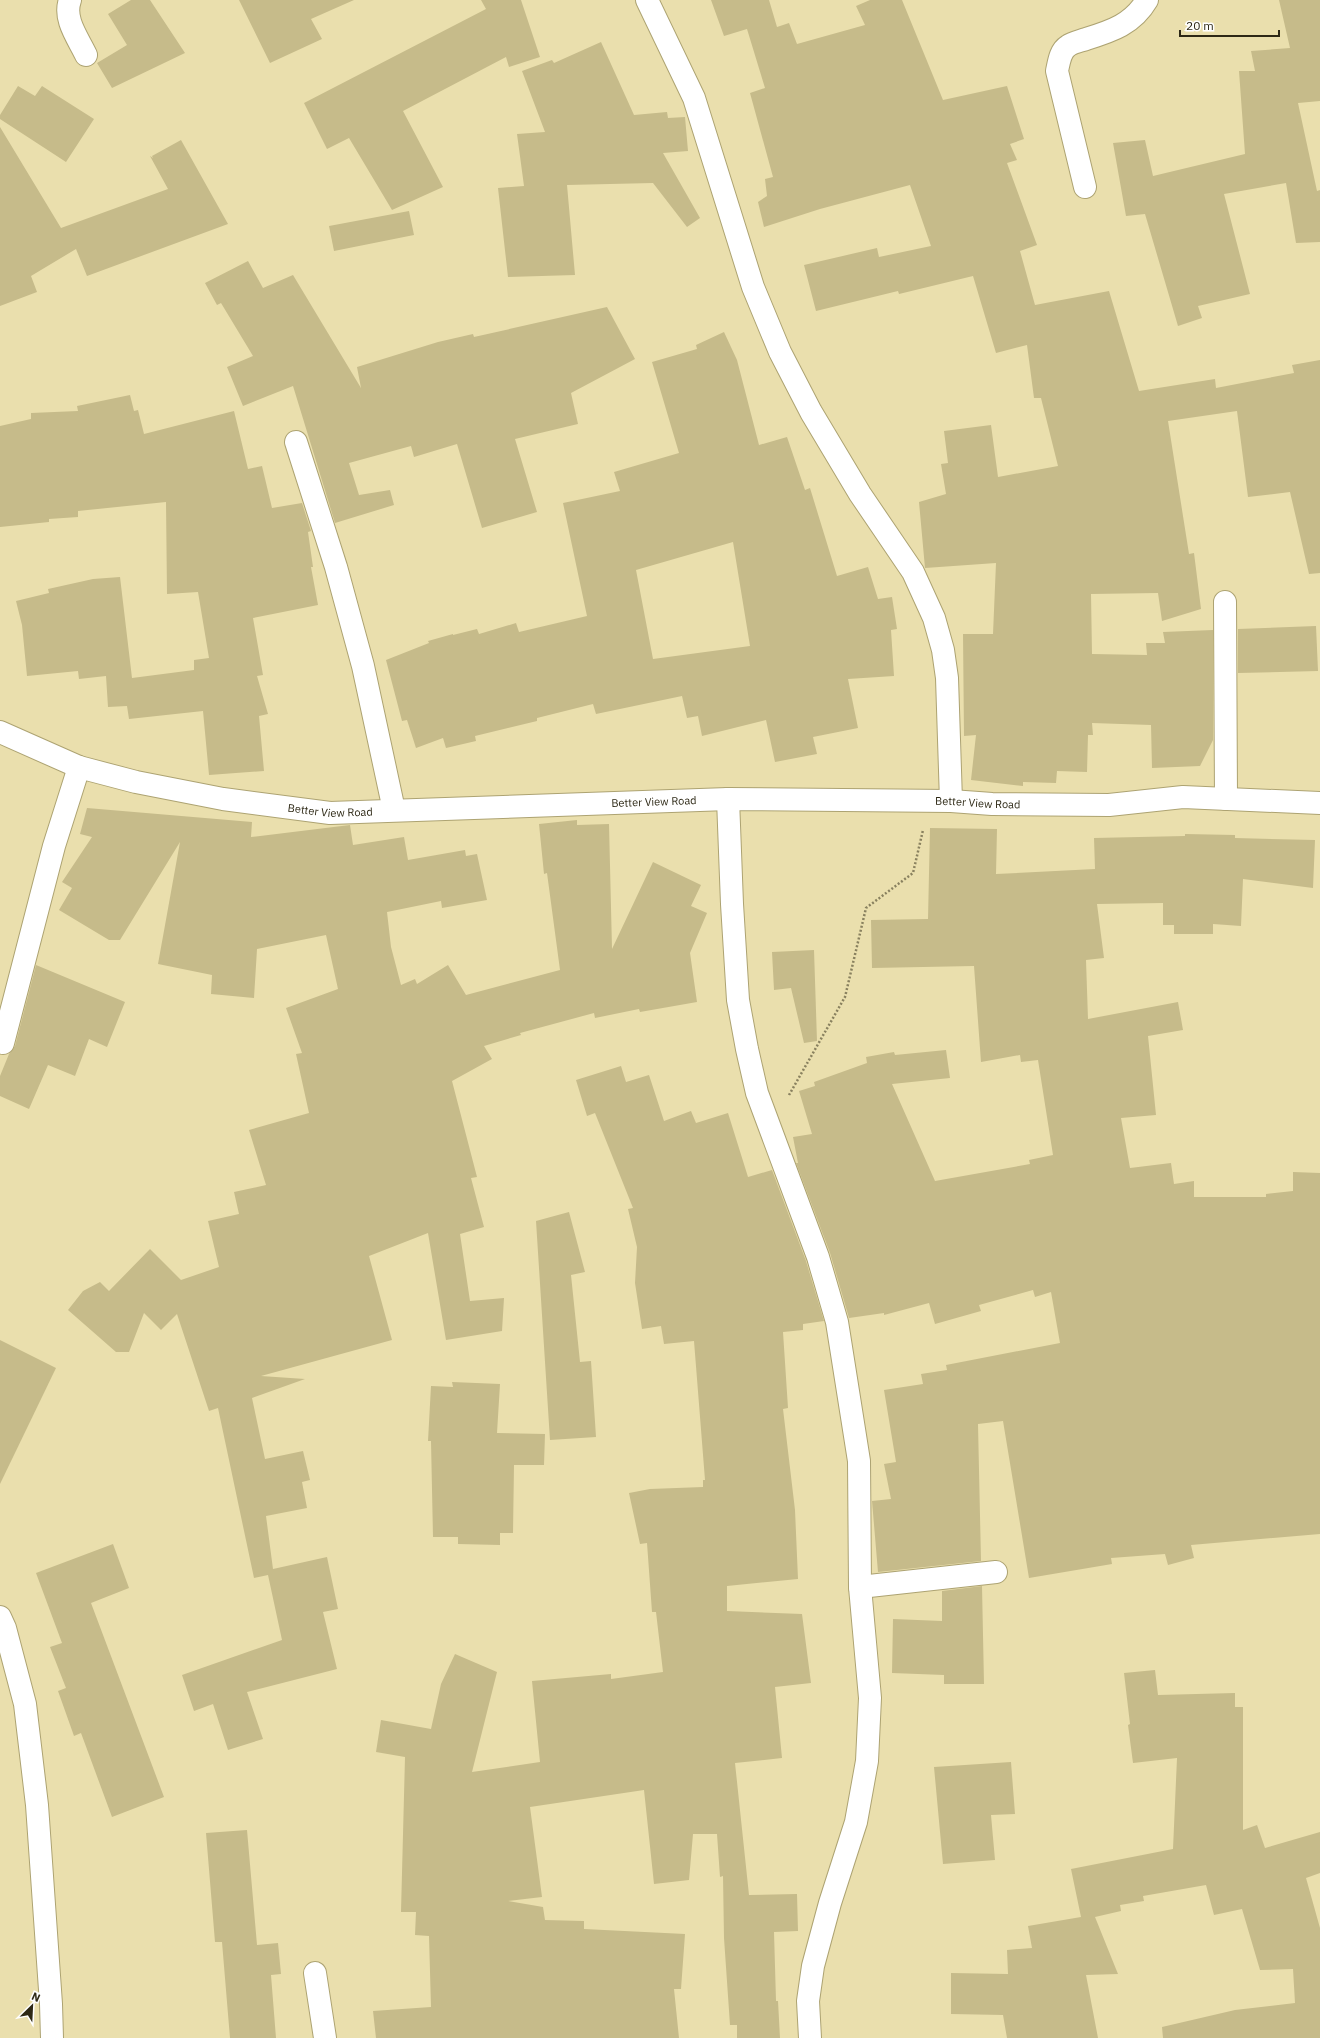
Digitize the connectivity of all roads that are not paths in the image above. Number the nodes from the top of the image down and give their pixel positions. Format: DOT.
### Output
graph roads {
  1 [pos="70,0"];
  2 [pos="647,0"];
  3 [pos="1147,0"];
  4 [pos="86,55"];
  5 [pos="1085,187"];
  6 [pos="296,442"];
  7 [pos="1225,602"];
  8 [pos="0,732"];
  9 [pos="80,767"];
  10 [pos="728,799"];
  11 [pos="1226,799"];
  12 [pos="952,801"];
  13 [pos="1320,803"];
  14 [pos="394,810"];
  15 [pos="3,1042"];
  16 [pos="996,1572"];
  17 [pos="860,1587"];
  18 [pos="0,1617"];
  19 [pos="315,1973"];
  20 [pos="52,2038"];
  21 [pos="324,2038"];
  22 [pos="810,2038"];
  1 -- 4 [label="street"];
  2 -- 12 [label="street"];
  3 -- 5 [label="street"];
  6 -- 14 [label="street"];
  7 -- 11 [label="street"];
  8 -- 9 [label="street, Better View Road"];
  9 -- 14 [label="street, Better View Road"];
  9 -- 15 [label="street"];
  10 -- 12 [label="street, Better View Road"];
  10 -- 14 [label="street, Better View Road"];
  10 -- 17 [label="street"];
  11 -- 12 [label="street, Better View Road"];
  11 -- 13 [label="street, Better View Road"];
  16 -- 17 [label="street"];
  17 -- 22 [label="street"];
  18 -- 20 [label="street"];
  19 -- 21 [label="street"];
}
